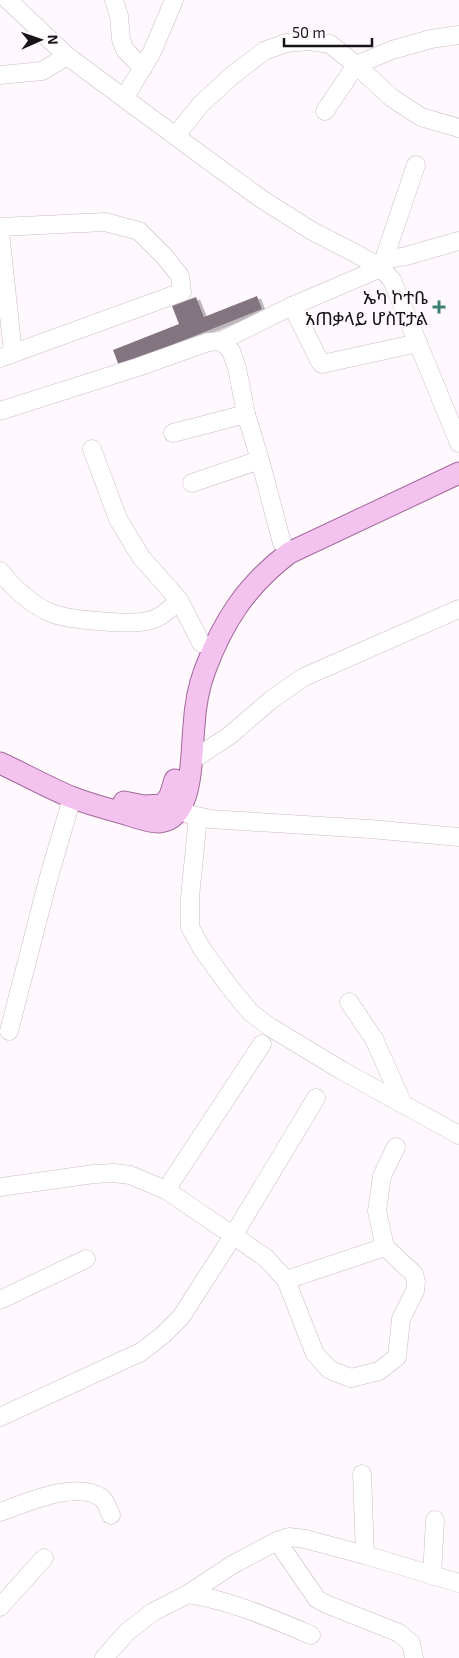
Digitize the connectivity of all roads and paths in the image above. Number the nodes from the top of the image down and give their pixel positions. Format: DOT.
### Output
graph roads {
  1 [pos="8,0"];
  2 [pos="114,0"];
  3 [pos="174,0"];
  4 [pos="459,35"];
  5 [pos="67,56"];
  6 [pos="356,65"];
  7 [pos="143,68"];
  8 [pos="0,75"];
  9 [pos="125,97"];
  10 [pos="325,111"];
  11 [pos="459,128"];
  12 [pos="176,135"];
  13 [pos="416,165"];
  14 [pos="0,227"];
  15 [pos="0,232"];
  16 [pos="459,241"];
  17 [pos="383,264"];
  18 [pos="292,306"];
  19 [pos="221,341"];
  20 [pos="418,343"];
  21 [pos="7,356"];
  22 [pos="0,410"];
  23 [pos="246,414"];
  24 [pos="172,433"];
  25 [pos="459,443"];
  26 [pos="92,450"];
  27 [pos="459,458"];
  28 [pos="260,460"];
  29 [pos="459,474"];
  30 [pos="192,483"];
  31 [pos="282,543"];
  32 [pos="0,571"];
  33 [pos="179,600"];
  34 [pos="459,609"];
  35 [pos="201,643"];
  36 [pos="0,750"];
  37 [pos="192,760"];
  38 [pos="0,762"];
  39 [pos="72,798"];
  40 [pos="170,808"];
  41 [pos="198,816"];
  42 [pos="459,837"];
  43 [pos="349,1002"];
  44 [pos="9,1031"];
  45 [pos="262,1044"];
  46 [pos="316,1098"];
  47 [pos="403,1104"];
  48 [pos="459,1135"];
  49 [pos="396,1147"];
  50 [pos="0,1187"];
  51 [pos="166,1190"];
  52 [pos="233,1236"];
  53 [pos="385,1247"];
  54 [pos="86,1259"];
  55 [pos="286,1280"];
  56 [pos="0,1300"];
  57 [pos="0,1417"];
  58 [pos="362,1474"];
  59 [pos="0,1512"];
  60 [pos="111,1515"];
  61 [pos="435,1520"];
  62 [pos="277,1541"];
  63 [pos="365,1555"];
  64 [pos="44,1558"];
  65 [pos="432,1576"];
  66 [pos="459,1583"];
  67 [pos="188,1594"];
  68 [pos="0,1607"];
  69 [pos="312,1636"];
  70 [pos="104,1658"];
  71 [pos="414,1658"];
  1 -- 5 [label="street"];
  2 -- 7 [label="street"];
  3 -- 7 [label="street"];
  4 -- 6 [label="street"];
  5 -- 8 [label="street"];
  5 -- 9 [label="street"];
  6 -- 10 [label="street"];
  6 -- 11 [label="street"];
  6 -- 12 [label="street"];
  7 -- 9 [label="street"];
  9 -- 12 [label="street"];
  12 -- 17 [label="street"];
  13 -- 17 [label="street"];
  14 -- 21 [label="street"];
  15 -- 21 [label="street"];
  16 -- 17 [label="street"];
  17 -- 18 [label="street"];
  17 -- 20 [label="street"];
  18 -- 19 [label="street"];
  18 -- 20 [label="street"];
  19 -- 22 [label="street"];
  19 -- 23 [label="street"];
  20 -- 25 [label="street"];
  23 -- 24 [label="street"];
  23 -- 28 [label="street"];
  26 -- 33 [label="street"];
  27 -- 31 [label="main road"];
  28 -- 30 [label="street"];
  28 -- 31 [label="street"];
  29 -- 37 [label="main road"];
  31 -- 35 [label="main road"];
  32 -- 33 [label="street"];
  33 -- 35 [label="street"];
  34 -- 37 [label="street"];
  35 -- 40 [label="main road"];
  36 -- 40 [label="main road"];
  37 -- 40 [label="main road"];
  38 -- 39 [label="main road"];
  39 -- 40 [label="main road"];
  39 -- 44 [label="street"];
  40 -- 41 [label="street"];
  41 -- 42 [label="street"];
  41 -- 47 [label="street"];
  43 -- 47 [label="street"];
  45 -- 51 [label="street"];
  46 -- 52 [label="street"];
  47 -- 48 [label="street"];
  49 -- 53 [label="street"];
  50 -- 51 [label="street"];
  51 -- 52 [label="street"];
  52 -- 55 [label="street"];
  52 -- 57 [label="street"];
  53 -- 55 [label="street"];
  53 -- 55 [label="street"];
  54 -- 56 [label="street"];
  58 -- 63 [label="street"];
  59 -- 60 [label="street"];
  61 -- 65 [label="street"];
  62 -- 63 [label="street"];
  62 -- 67 [label="street"];
  62 -- 71 [label="street"];
  63 -- 65 [label="street"];
  64 -- 68 [label="street"];
  65 -- 66 [label="street"];
  67 -- 69 [label="street"];
  67 -- 70 [label="street"];
}
